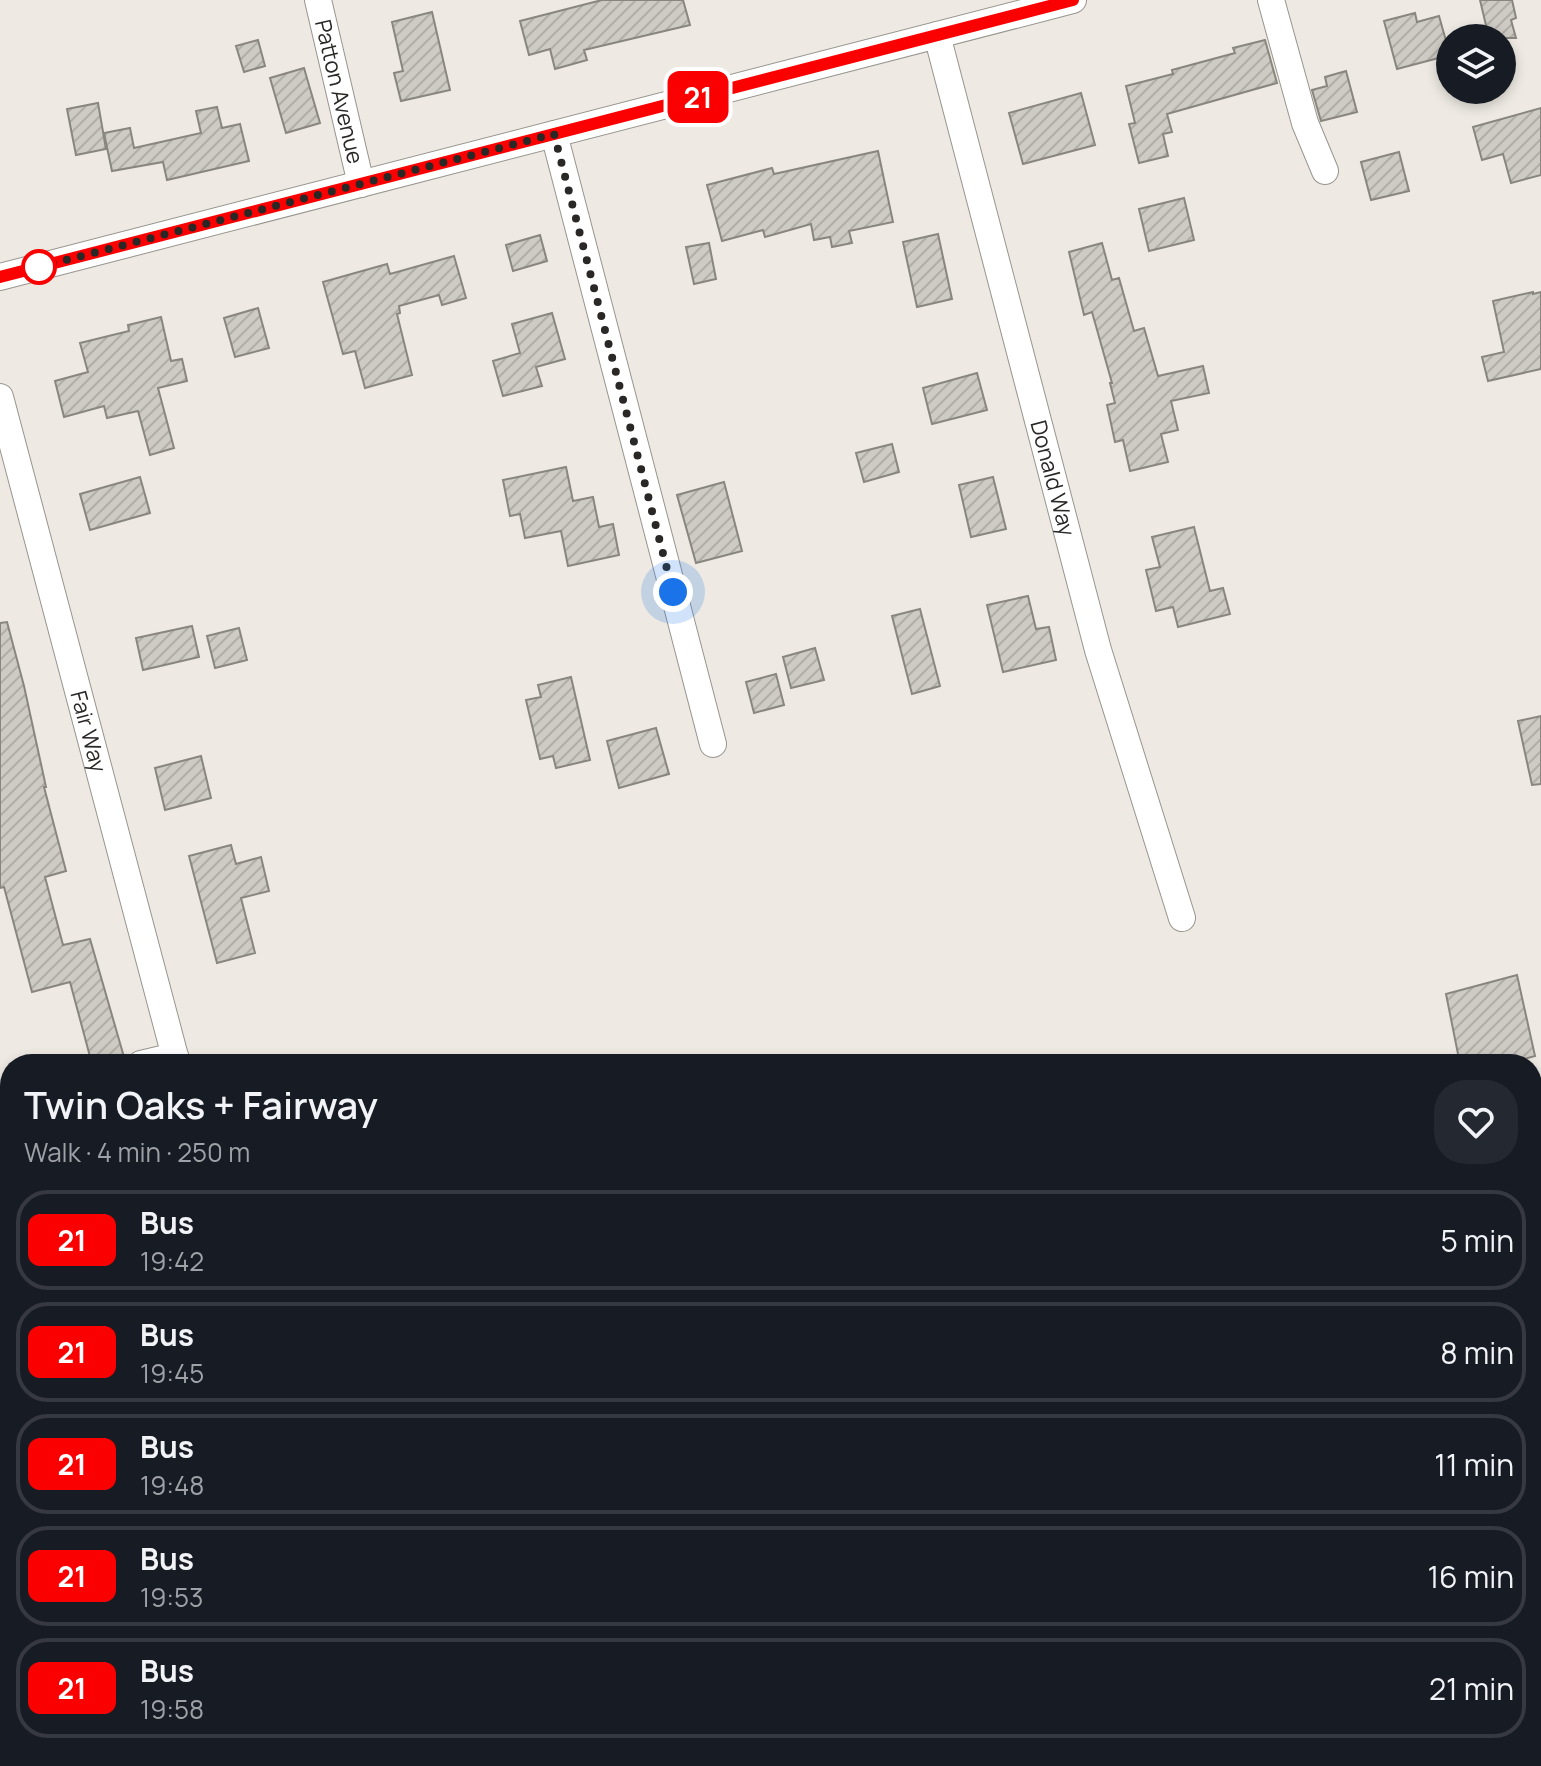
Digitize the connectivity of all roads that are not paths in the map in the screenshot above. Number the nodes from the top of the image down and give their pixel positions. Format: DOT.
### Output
graph roads {
  1 [pos="318,0"];
  2 [pos="1073,0"];
  3 [pos="1271,0"];
  4 [pos="937,35"];
  5 [pos="554,134"];
  6 [pos="1325,171"];
  7 [pos="361,184"];
  8 [pos="0,277"];
  9 [pos="0,397"];
  10 [pos="713,744"];
  11 [pos="1182,918"];
  12 [pos="174,1054"];
  1 -- 7 [label="street, Patton Avenue"];
  2 -- 4 [label="street"];
  3 -- 6 [label="street"];
  4 -- 5 [label="street"];
  4 -- 11 [label="street, Donald Way"];
  5 -- 7 [label="street"];
  5 -- 10 [label="street"];
  7 -- 8 [label="street"];
  9 -- 12 [label="street, Fair Way"];
}
